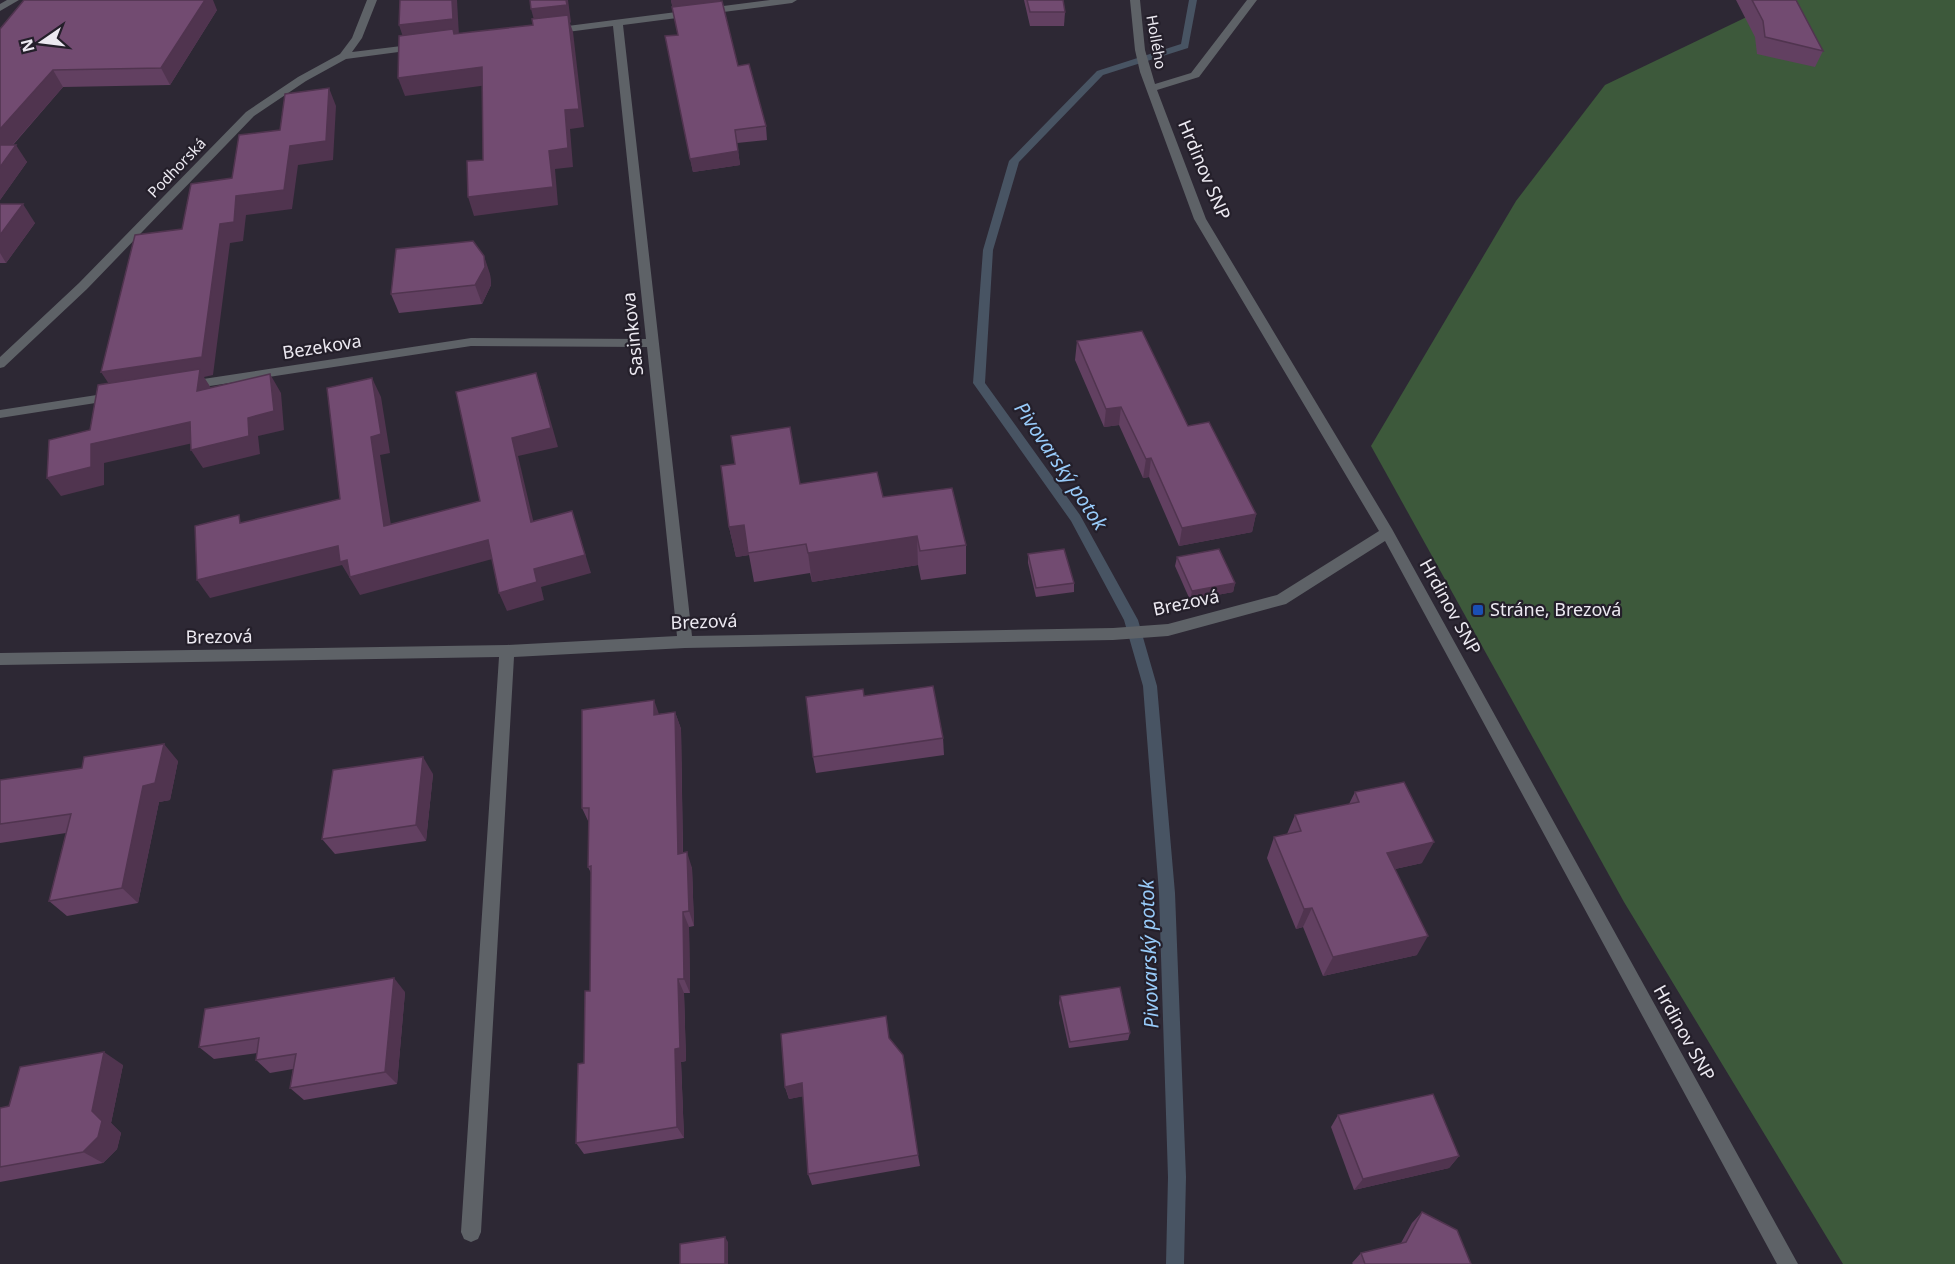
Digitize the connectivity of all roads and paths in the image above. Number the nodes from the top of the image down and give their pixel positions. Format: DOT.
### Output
graph roads {
  1 [pos="14,0"];
  2 [pos="372,0"];
  3 [pos="792,0"];
  4 [pos="1135,0"];
  5 [pos="1252,0"];
  6 [pos="0,8"];
  7 [pos="618,23"];
  8 [pos="538,33"];
  9 [pos="424,46"];
  10 [pos="344,56"];
  11 [pos="1151,89"];
  12 [pos="652,343"];
  13 [pos="0,364"];
  14 [pos="177,387"];
  15 [pos="130,394"];
  16 [pos="0,414"];
  17 [pos="1387,533"];
  18 [pos="685,642"];
  19 [pos="507,651"];
  20 [pos="0,659"];
  21 [pos="471,1232"];
  22 [pos="1788,1264"];
  1 -- 6 [label="street"];
  2 -- 10 [label="street, Podhorská"];
  3 -- 7 [label="street"];
  4 -- 11 [label="street, Hollého"];
  5 -- 11 [label="street"];
  7 -- 8 [label="street"];
  7 -- 12 [label="street, Sasinkova"];
  9 -- 10 [label="street"];
  10 -- 13 [label="street, Podhorská"];
  11 -- 17 [label="street, Hrdinov SNP"];
  12 -- 14 [label="street, Bezekova"];
  12 -- 18 [label="street, Sasinkova"];
  15 -- 16 [label="street"];
  17 -- 18 [label="street, Brezová"];
  17 -- 22 [label="street, Hrdinov SNP"];
  18 -- 19 [label="street, Brezová"];
  19 -- 20 [label="street, Brezová"];
  19 -- 21 [label="street"];
}
